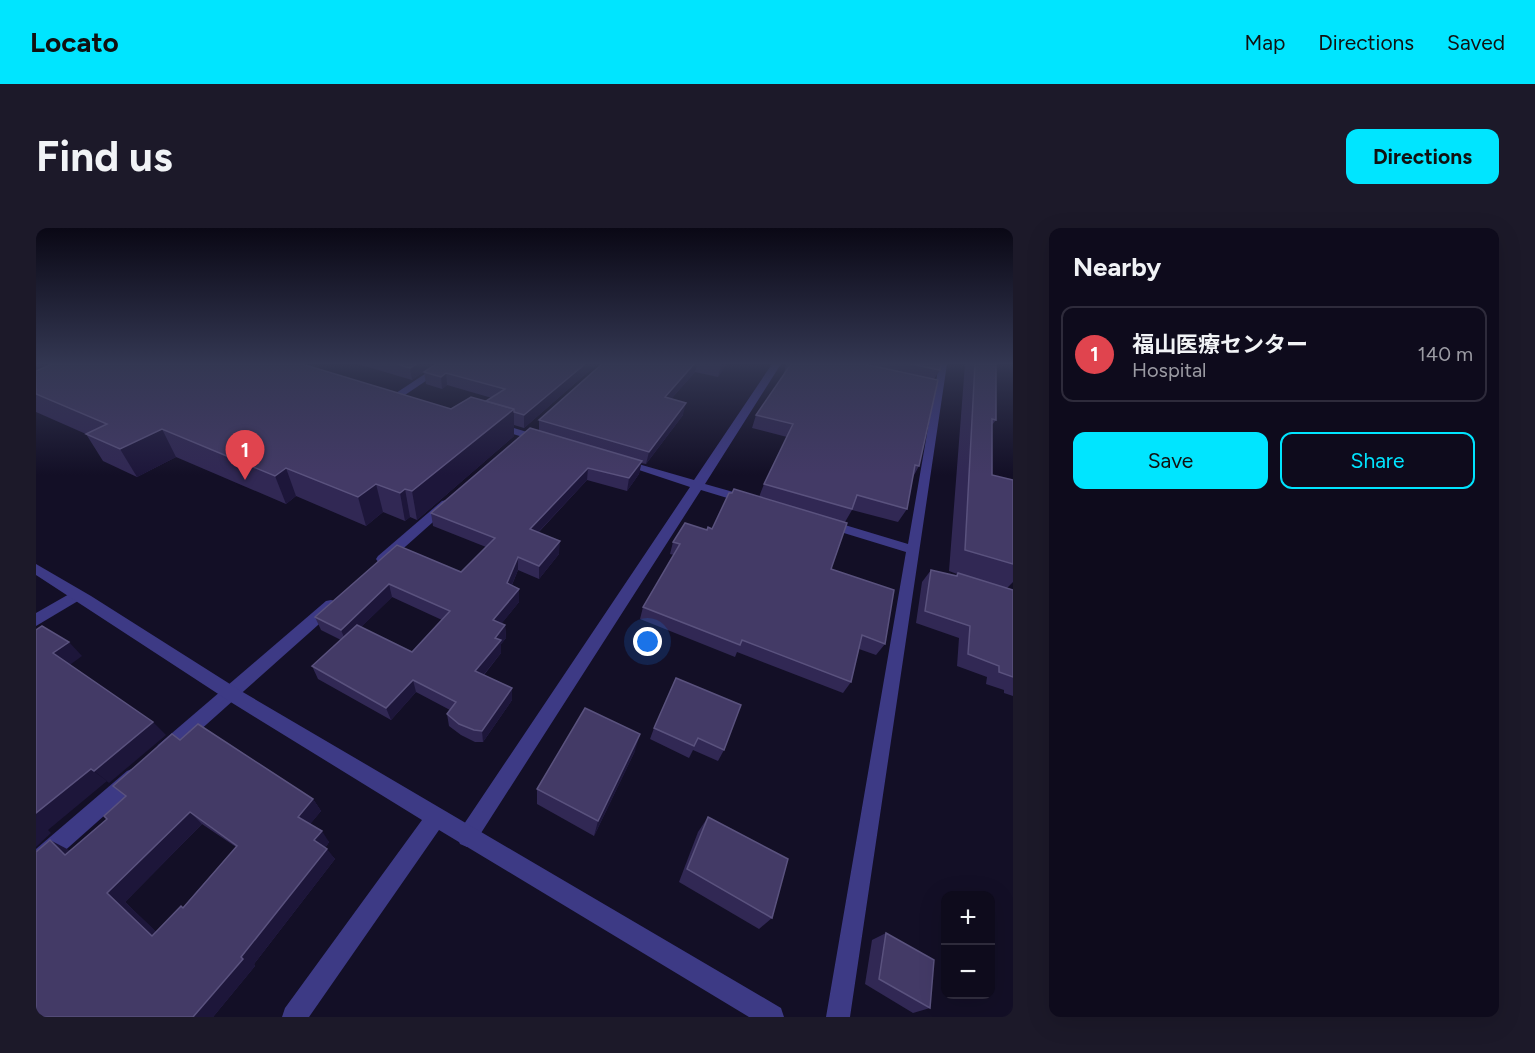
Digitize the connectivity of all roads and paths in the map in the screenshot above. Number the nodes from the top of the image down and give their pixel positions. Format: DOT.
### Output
graph roads {
  1 [pos="753,401"];
  2 [pos="932,401"];
  3 [pos="483,421"];
  4 [pos="560,445"];
  5 [pos="606,458"];
  6 [pos="698,485"];
  7 [pos="454,497"];
  8 [pos="755,502"];
  9 [pos="812,519"];
  10 [pos="914,550"];
  11 [pos="373,567"];
  12 [pos="36,569"];
  13 [pos="78,594"];
  14 [pos="337,599"];
  15 [pos="36,620"];
  16 [pos="230,693"];
  17 [pos="435,818"];
  18 [pos="467,837"];
  19 [pos="36,863"];
  20 [pos="294,1017"];
  21 [pos="772,1017"];
  22 [pos="838,1017"];
  1 -- 6 [label="street"];
  2 -- 10 [label="street"];
  3 -- 4 [label="street"];
  5 -- 6 [label="street"];
  6 -- 8 [label="street"];
  6 -- 18 [label="street"];
  7 -- 11 [label="street"];
  9 -- 10 [label="street"];
  10 -- 22 [label="street"];
  12 -- 13 [label="street"];
  13 -- 15 [label="street"];
  13 -- 16 [label="street"];
  14 -- 16 [label="street"];
  16 -- 17 [label="street"];
  16 -- 19 [label="street"];
  17 -- 18 [label="street"];
  17 -- 20 [label="street"];
  18 -- 21 [label="street"];
}
